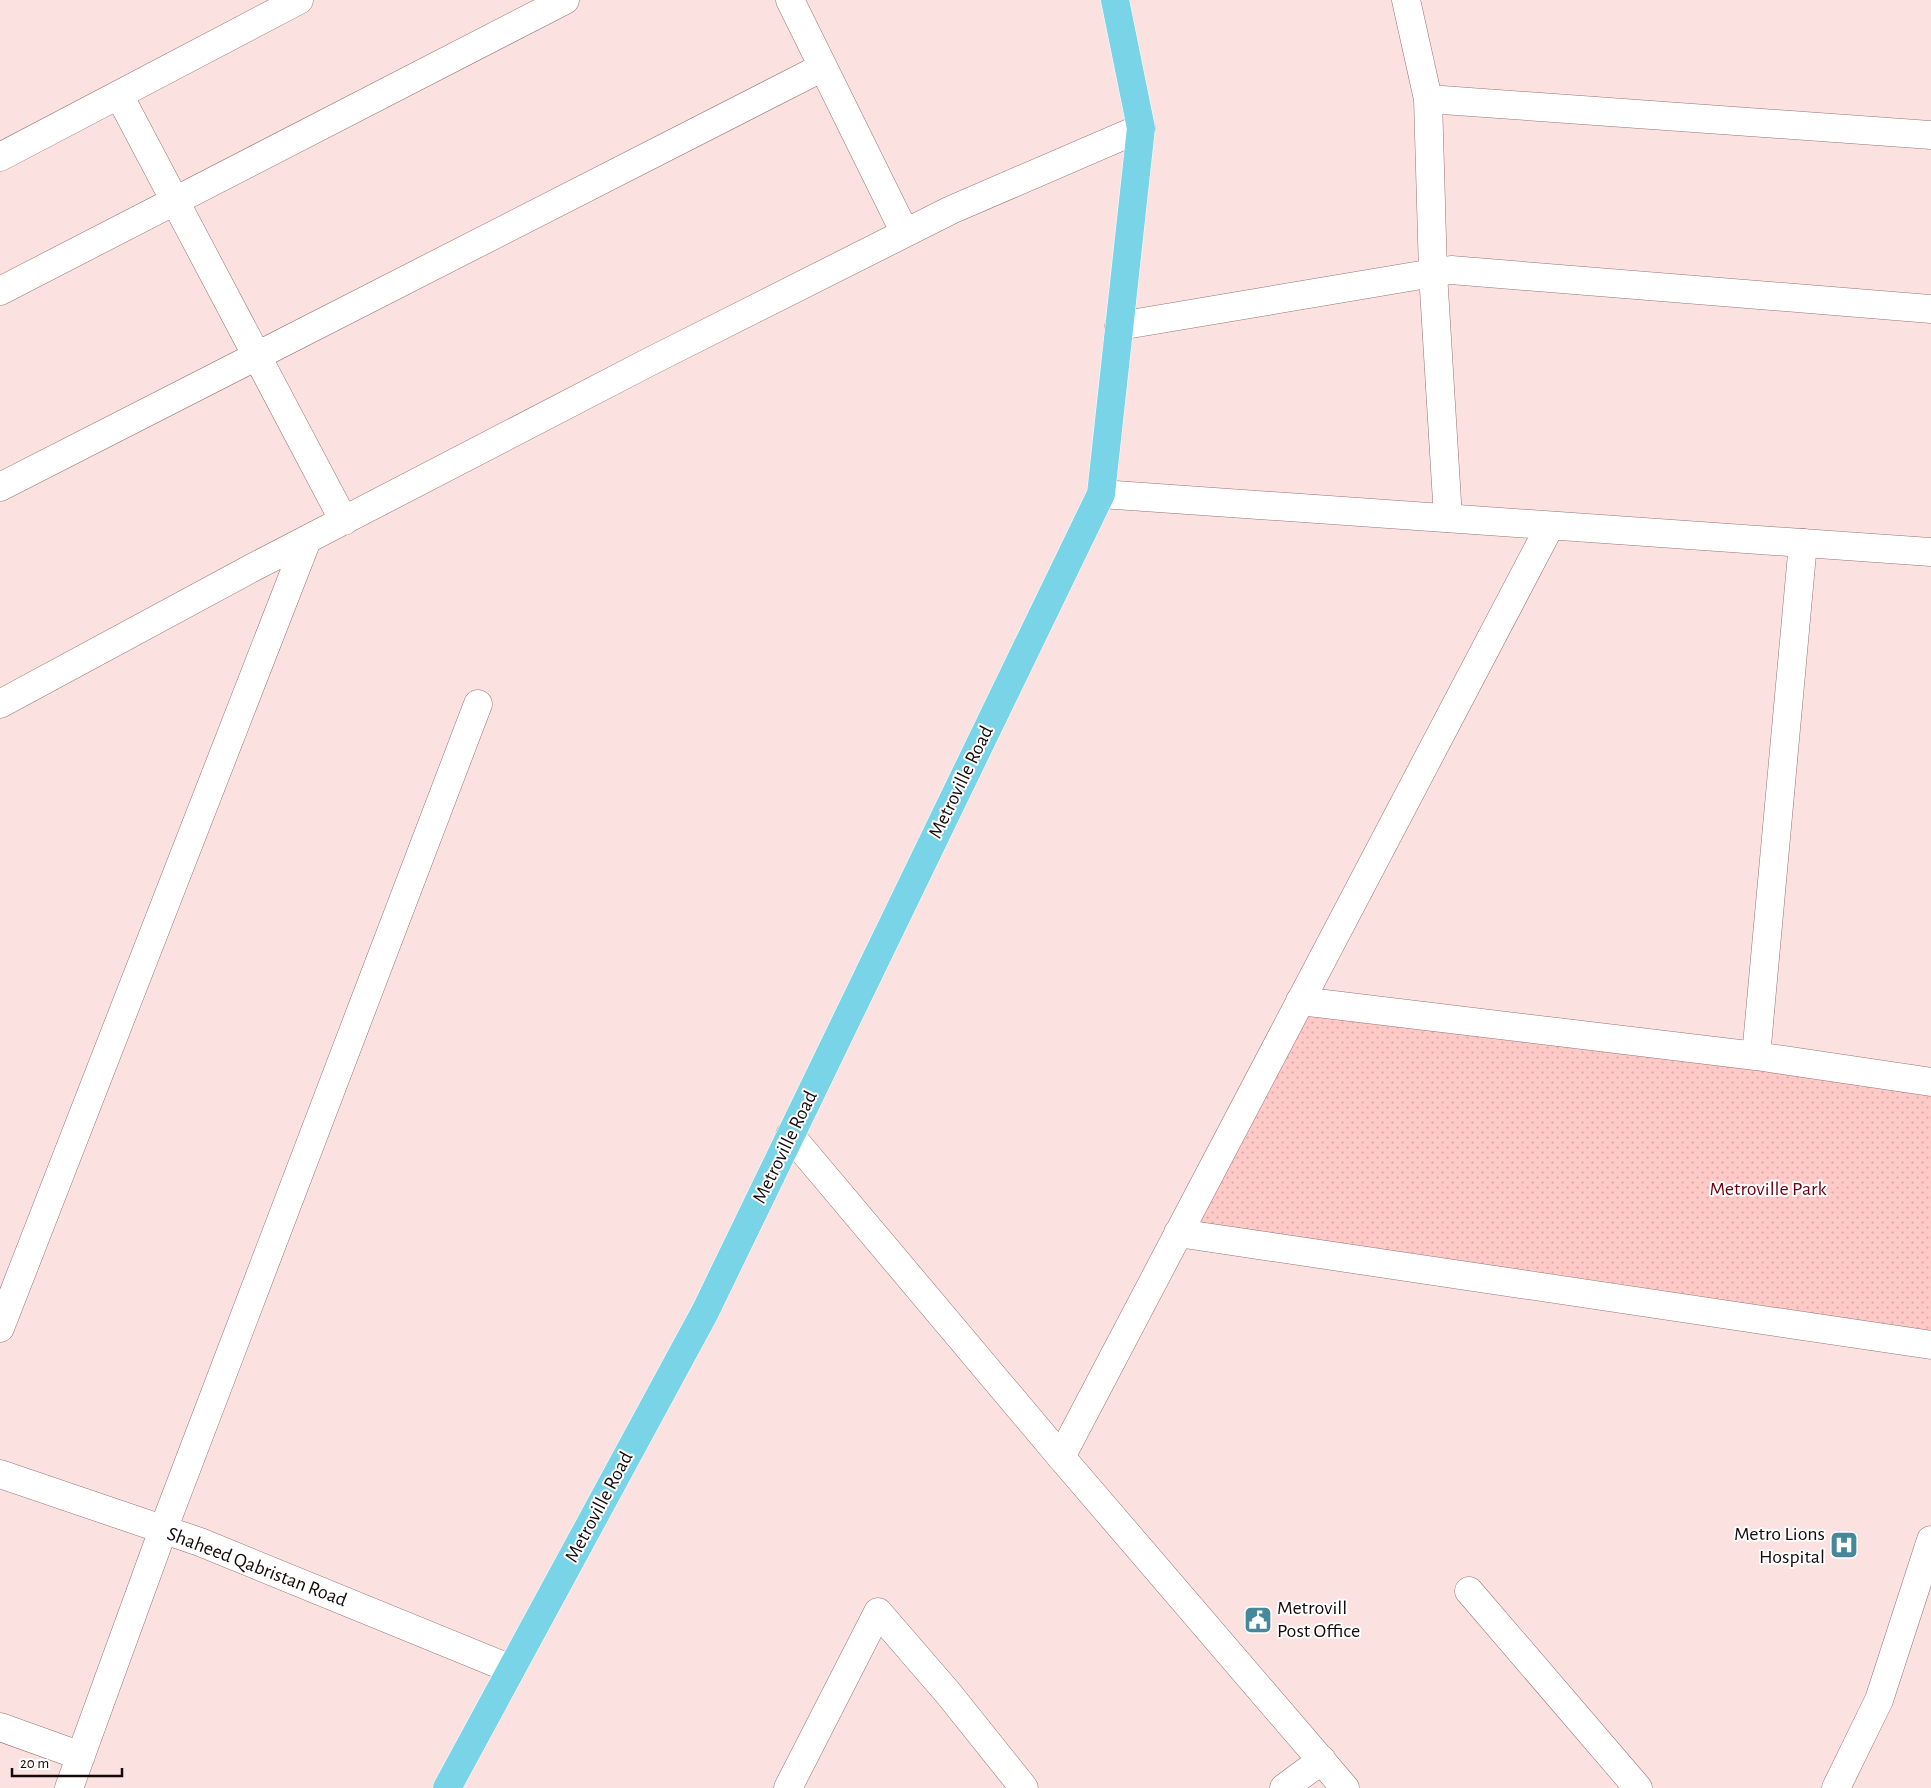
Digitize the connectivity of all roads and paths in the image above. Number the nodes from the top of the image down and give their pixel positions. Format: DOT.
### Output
graph roads {
  1 [pos="299,0"];
  2 [pos="565,0"];
  3 [pos="790,0"];
  4 [pos="1115,0"];
  5 [pos="1406,0"];
  6 [pos="823,67"];
  7 [pos="119,95"];
  8 [pos="1428,98"];
  9 [pos="1141,128"];
  10 [pos="1931,135"];
  11 [pos="0,157"];
  12 [pos="175,201"];
  13 [pos="905,233"];
  14 [pos="1433,273"];
  15 [pos="0,291"];
  16 [pos="1931,309"];
  17 [pos="1119,326"];
  18 [pos="256,356"];
  19 [pos="0,487"];
  20 [pos="1101,494"];
  21 [pos="1448,518"];
  22 [pos="344,521"];
  23 [pos="1550,526"];
  24 [pos="307,540"];
  25 [pos="1803,543"];
  26 [pos="1931,552"];
  27 [pos="0,704"];
  28 [pos="478,704"];
  29 [pos="1300,1001"];
  30 [pos="1756,1056"];
  31 [pos="1931,1082"];
  32 [pos="790,1135"];
  33 [pos="1178,1233"];
  34 [pos="0,1328"];
  35 [pos="1931,1345"];
  36 [pos="1061,1457"];
  37 [pos="0,1474"];
  38 [pos="163,1530"];
  39 [pos="1931,1540"];
  40 [pos="1469,1591"];
  41 [pos="511,1669"];
  42 [pos="0,1727"];
  43 [pos="81,1756"];
  44 [pos="1322,1760"];
  45 [pos="69,1788"];
  46 [pos="447,1788"];
  47 [pos="788,1788"];
  48 [pos="1024,1788"];
  49 [pos="1284,1788"];
  50 [pos="1345,1788"];
  51 [pos="1638,1788"];
  52 [pos="1836,1788"];
  1 -- 7 [label="street"];
  2 -- 12 [label="street"];
  3 -- 6 [label="street"];
  4 -- 9 [label="main road, Metroville Road"];
  5 -- 8 [label="street"];
  6 -- 13 [label="street"];
  6 -- 18 [label="street"];
  7 -- 11 [label="street"];
  7 -- 12 [label="street"];
  8 -- 10 [label="street"];
  8 -- 14 [label="street"];
  9 -- 13 [label="street"];
  9 -- 17 [label="main road, Metroville Road"];
  12 -- 15 [label="street"];
  12 -- 18 [label="street"];
  13 -- 22 [label="street"];
  14 -- 16 [label="street"];
  14 -- 17 [label="street"];
  14 -- 21 [label="street"];
  17 -- 20 [label="main road, Metroville Road"];
  18 -- 19 [label="street"];
  18 -- 22 [label="street"];
  20 -- 21 [label="street"];
  20 -- 32 [label="main road, Metroville Road"];
  21 -- 23 [label="street"];
  22 -- 24 [label="street"];
  23 -- 25 [label="street"];
  23 -- 29 [label="street"];
  24 -- 27 [label="street"];
  24 -- 34 [label="street"];
  25 -- 26 [label="street"];
  25 -- 30 [label="street"];
  28 -- 38 [label="street"];
  29 -- 30 [label="street"];
  29 -- 33 [label="street"];
  30 -- 31 [label="street"];
  32 -- 36 [label="street"];
  32 -- 41 [label="main road, Metroville Road"];
  33 -- 35 [label="street"];
  33 -- 36 [label="street"];
  36 -- 44 [label="street"];
  37 -- 38 [label="street, Shaheed Qabristan Road"];
  38 -- 41 [label="street, Shaheed Qabristan Road"];
  38 -- 43 [label="street"];
  39 -- 52 [label="street"];
  40 -- 51 [label="street"];
  41 -- 46 [label="main road, Metroville Road"];
  42 -- 43 [label="street"];
  43 -- 45 [label="street"];
  44 -- 49 [label="street"];
  44 -- 50 [label="street"];
  47 -- 48 [label="street"];
}
